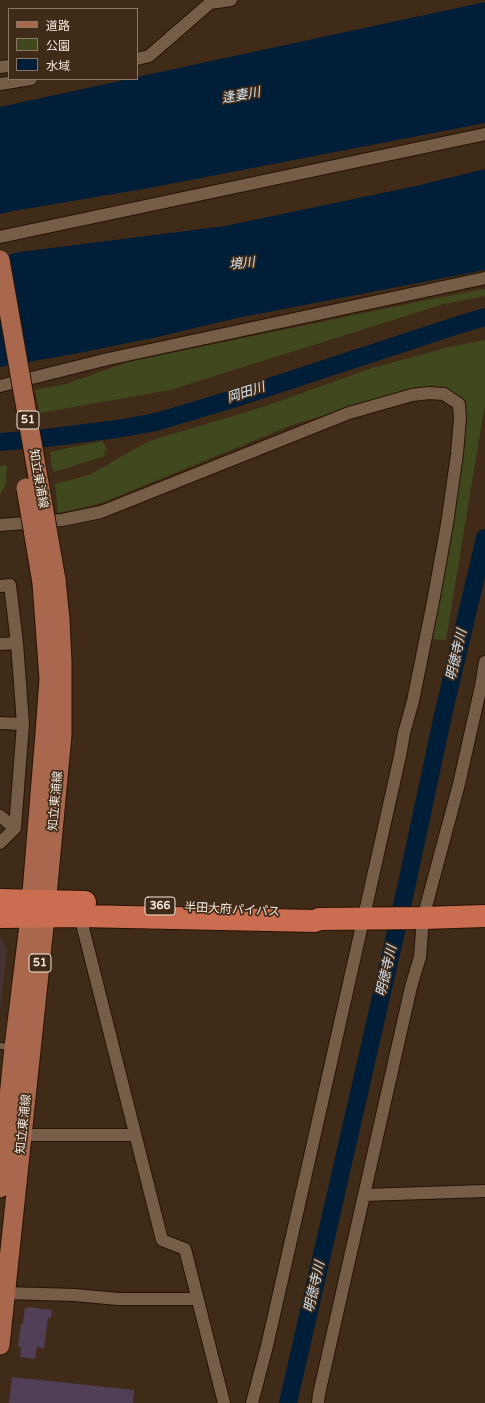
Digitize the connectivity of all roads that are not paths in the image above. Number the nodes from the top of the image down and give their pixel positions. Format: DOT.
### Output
graph roads {
  1 [pos="231,0"];
  2 [pos="138,59"];
  3 [pos="25,80"];
  4 [pos="0,84"];
  5 [pos="485,134"];
  6 [pos="0,237"];
  7 [pos="0,260"];
  8 [pos="485,278"];
  9 [pos="0,332"];
  10 [pos="0,386"];
  11 [pos="0,525"];
  12 [pos="49,582"];
  13 [pos="0,586"];
  14 [pos="17,643"];
  15 [pos="0,644"];
  16 [pos="485,662"];
  17 [pos="0,723"];
  18 [pos="23,724"];
  19 [pos="0,816"];
  20 [pos="15,828"];
  21 [pos="0,843"];
  22 [pos="0,900"];
  23 [pos="38,909"];
  24 [pos="80,916"];
  25 [pos="485,916"];
  26 [pos="0,917"];
  27 [pos="371,918"];
  28 [pos="418,918"];
  29 [pos="319,919"];
  30 [pos="7,1047"];
  31 [pos="23,1135"];
  32 [pos="135,1135"];
  33 [pos="1,1165"];
  34 [pos="0,1188"];
  35 [pos="485,1191"];
  36 [pos="364,1196"];
  37 [pos="6,1293"];
  38 [pos="197,1299"];
  39 [pos="0,1345"];
  40 [pos="224,1403"];
  41 [pos="252,1403"];
  42 [pos="318,1403"];
  1 -- 2 [label="street"];
  3 -- 4 [label="street"];
  5 -- 6 [label="street"];
  7 -- 12 [label="main road, 知立東浦線 / 51, bridge"];
  8 -- 10 [label="street"];
  9 -- 12 [label="main road, 知立東浦線 / 51, bridge"];
  11 -- 27 [label="street"];
  12 -- 23 [label="main road, 知立東浦線 / 51"];
  13 -- 14 [label="street"];
  14 -- 15 [label="street"];
  14 -- 18 [label="street"];
  16 -- 28 [label="street"];
  17 -- 18 [label="street"];
  18 -- 20 [label="street"];
  19 -- 20 [label="street"];
  20 -- 21 [label="street"];
  22 -- 23 [label="highway, 半田大府パイパス / 366"];
  23 -- 24 [label="highway, 半田大府パイパス / 366"];
  23 -- 26 [label="highway, 半田大府パイパス / 366"];
  23 -- 29 [label="highway, 半田大府パイパス / 366"];
  23 -- 30 [label="main road, 知立東浦線 / 51"];
  23 -- 31 [label="main road, 知立東浦線 / 51"];
  24 -- 29 [label="highway, 半田大府パイパス / 366"];
  24 -- 32 [label="street"];
  25 -- 28 [label="highway, 半田大府パイパス / 366"];
  27 -- 28 [label="highway, 半田大府パイパス / 366"];
  27 -- 29 [label="highway, 半田大府パイパス / 366"];
  27 -- 41 [label="street"];
  28 -- 36 [label="street"];
  30 -- 33 [label="main road, 知立東浦線 / 51"];
  31 -- 32 [label="street"];
  31 -- 37 [label="main road, 知立東浦線 / 51"];
  32 -- 38 [label="street"];
  33 -- 34 [label="main road, 知立東浦線 / 51"];
  35 -- 36 [label="street"];
  36 -- 42 [label="street"];
  37 -- 38 [label="street"];
  37 -- 39 [label="main road, 知立東浦線 / 51"];
  38 -- 40 [label="street"];
}
